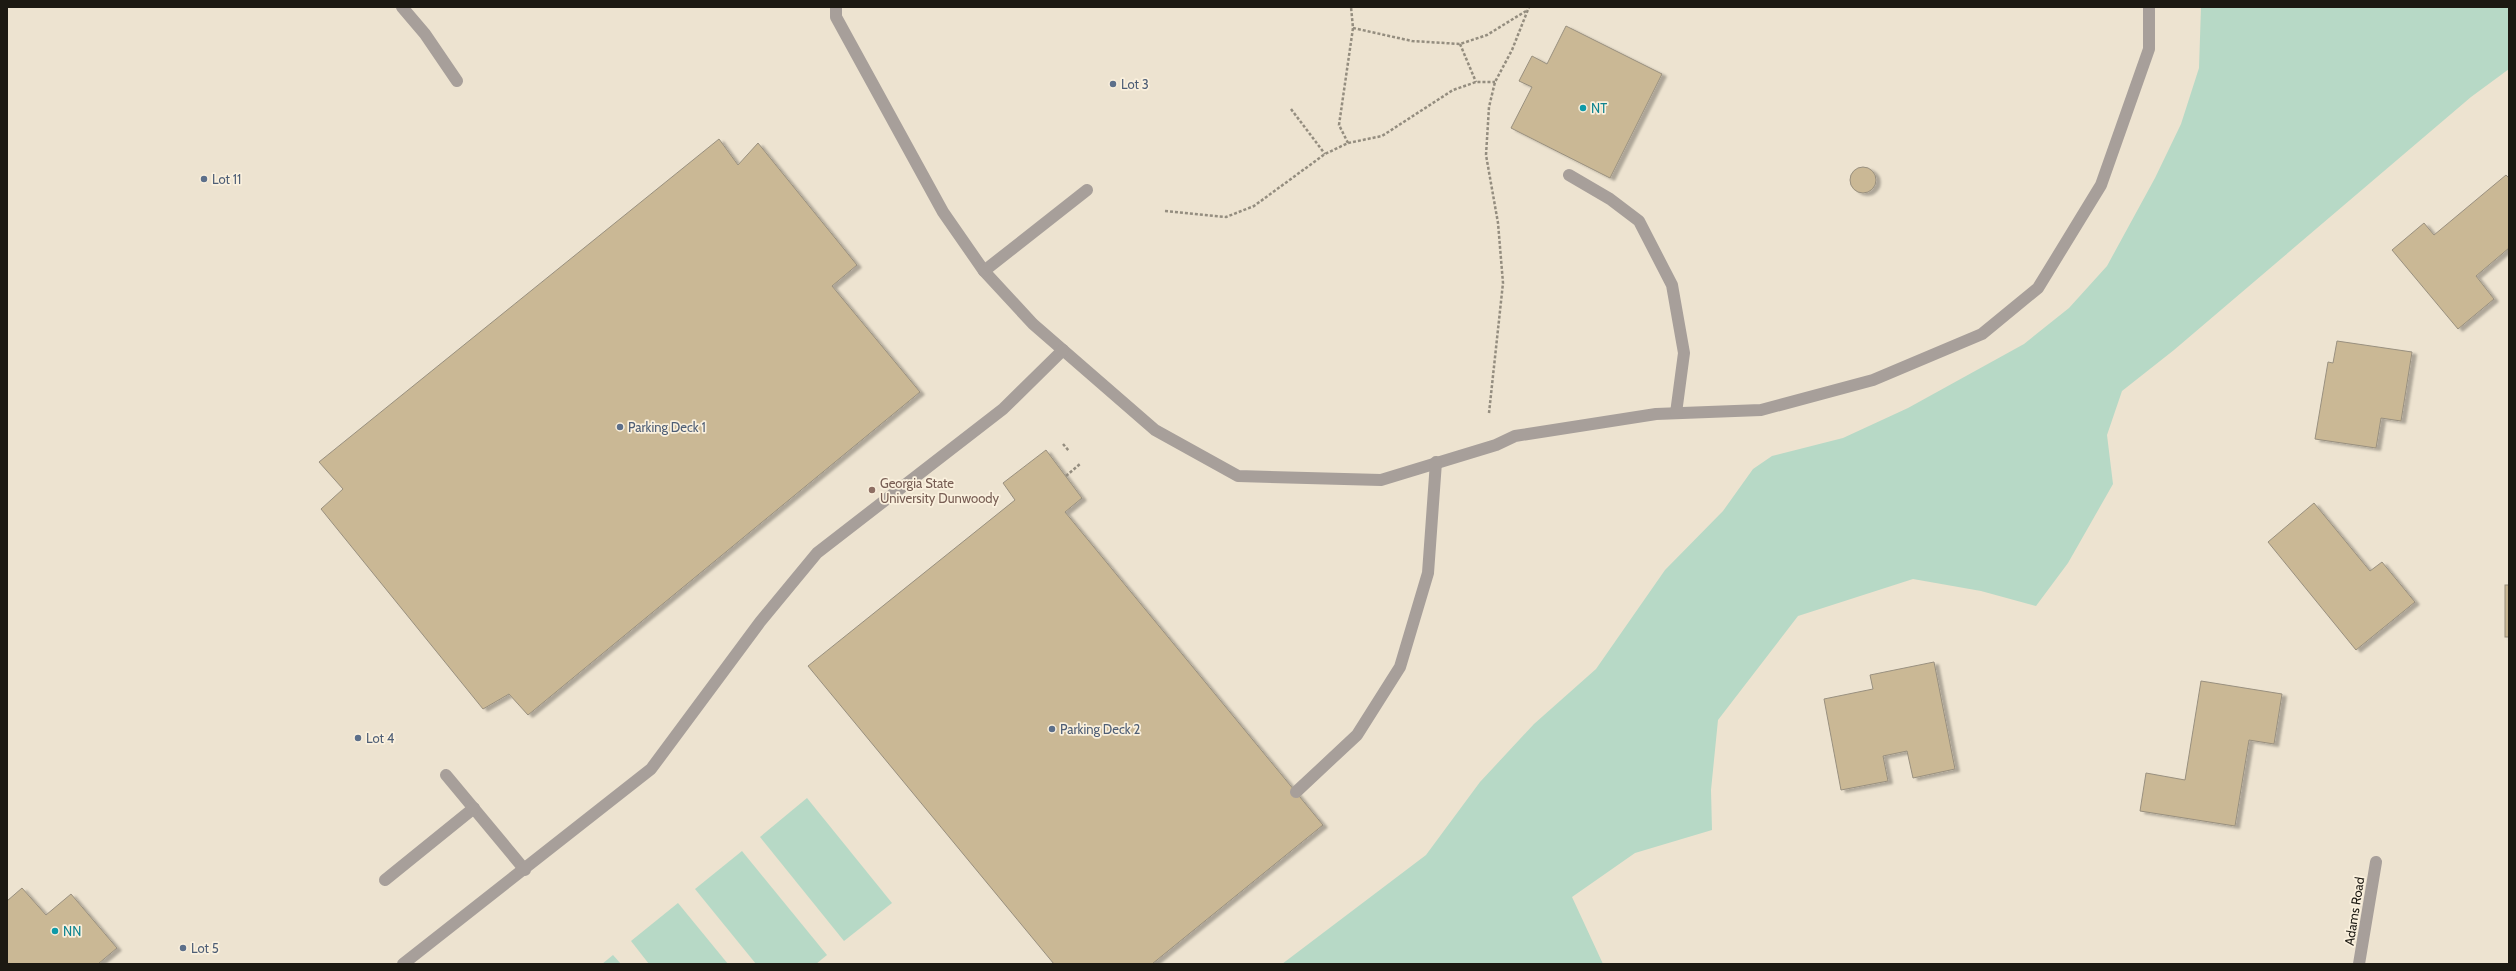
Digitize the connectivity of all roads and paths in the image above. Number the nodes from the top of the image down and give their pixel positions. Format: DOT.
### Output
graph roads {
  1 [pos="402,7"];
  2 [pos="836,7"];
  3 [pos="1351,7"];
  4 [pos="1529,7"];
  5 [pos="2149,7"];
  6 [pos="1526,11"];
  7 [pos="1353,28"];
  8 [pos="1460,44"];
  9 [pos="456,81"];
  10 [pos="1476,82"];
  11 [pos="1495,82"];
  12 [pos="1291,109"];
  13 [pos="1348,143"];
  14 [pos="1324,154"];
  15 [pos="1569,175"];
  16 [pos="1087,190"];
  17 [pos="1165,211"];
  18 [pos="984,271"];
  19 [pos="1063,350"];
  20 [pos="1489,413"];
  21 [pos="1676,413"];
  22 [pos="1063,444"];
  23 [pos="1069,451"];
  24 [pos="1436,462"];
  25 [pos="1080,464"];
  26 [pos="1066,476"];
  27 [pos="446,775"];
  28 [pos="1296,792"];
  29 [pos="474,808"];
  30 [pos="2376,862"];
  31 [pos="525,870"];
  32 [pos="384,880"];
  33 [pos="403,964"];
  34 [pos="2360,964"];
  1 -- 9 [label="street"];
  2 -- 18 [label="street"];
  3 -- 7 [label="path"];
  4 -- 6 [label="path"];
  5 -- 21 [label="street"];
  6 -- 8 [label="path"];
  6 -- 11 [label="path"];
  7 -- 8 [label="path"];
  7 -- 13 [label="path"];
  8 -- 10 [label="path"];
  10 -- 11 [label="path"];
  10 -- 13 [label="path"];
  11 -- 20 [label="path"];
  12 -- 14 [label="path"];
  13 -- 14 [label="path"];
  14 -- 17 [label="path"];
  15 -- 21 [label="street"];
  16 -- 18 [label="street"];
  18 -- 19 [label="street"];
  19 -- 24 [label="street"];
  19 -- 31 [label="street"];
  21 -- 24 [label="street"];
  22 -- 23 [label="path"];
  24 -- 28 [label="street"];
  25 -- 26 [label="path"];
  27 -- 29 [label="street"];
  29 -- 31 [label="street"];
  29 -- 32 [label="street"];
  30 -- 34 [label="street, Adams Road"];
  31 -- 33 [label="street"];
}
